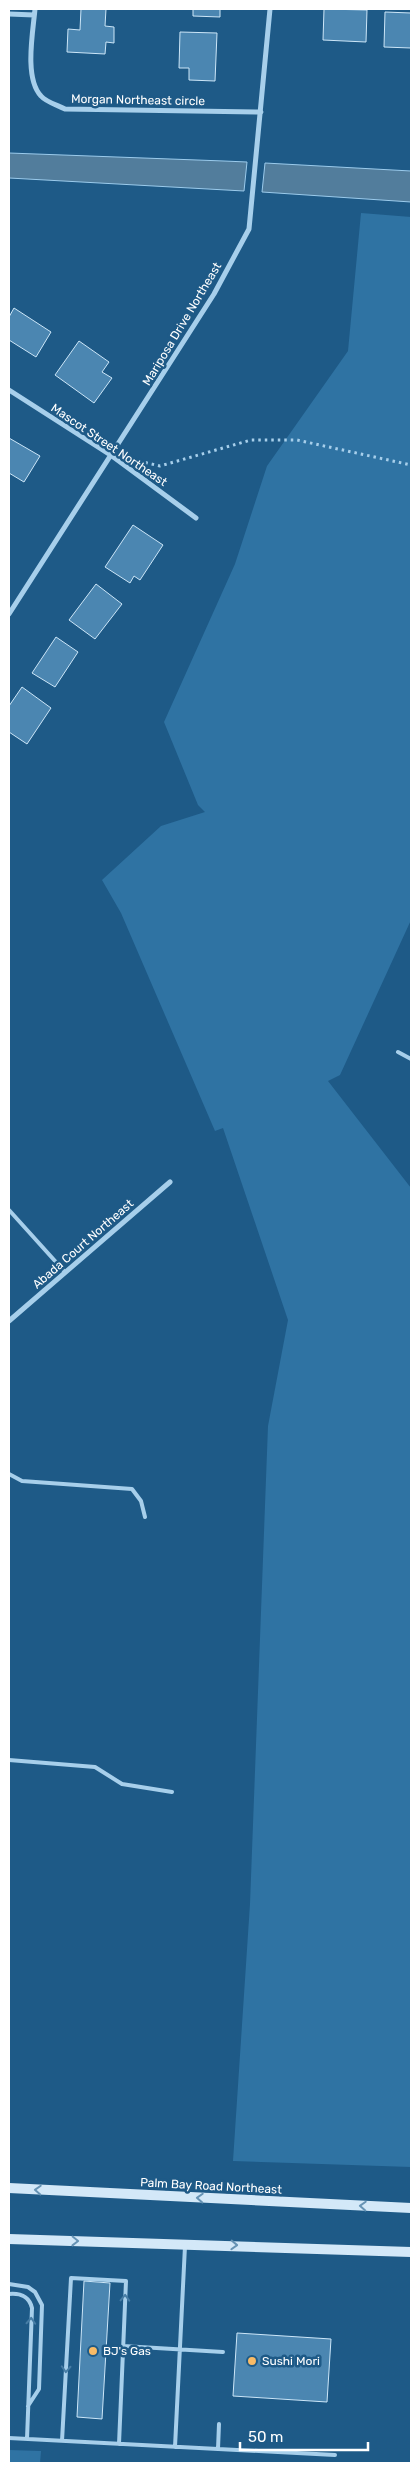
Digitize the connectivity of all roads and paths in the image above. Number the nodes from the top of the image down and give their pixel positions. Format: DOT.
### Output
graph roads {
  1 [pos="270,9"];
  2 [pos="34,12"];
  3 [pos="9,14"];
  4 [pos="261,112"];
  5 [pos="9,390"];
  6 [pos="112,456"];
  7 [pos="411,466"];
  8 [pos="196,518"];
  9 [pos="9,614"];
  10 [pos="398,1052"];
  11 [pos="411,1059"];
  12 [pos="170,1182"];
  13 [pos="9,1210"];
  14 [pos="65,1272"];
  15 [pos="9,1320"];
  16 [pos="9,1474"];
  17 [pos="144,1517"];
  18 [pos="9,1760"];
  19 [pos="172,1792"];
  20 [pos="9,2188"];
  21 [pos="411,2208"];
  22 [pos="9,2239"];
  23 [pos="185,2244"];
  24 [pos="411,2252"];
  25 [pos="9,2284"];
  26 [pos="9,2294"];
  27 [pos="123,2346"];
  28 [pos="180,2349"];
  29 [pos="223,2352"];
  30 [pos="28,2406"];
  31 [pos="219,2424"];
  32 [pos="9,2438"];
  33 [pos="27,2439"];
  34 [pos="62,2441"];
  35 [pos="119,2444"];
  36 [pos="175,2447"];
  37 [pos="218,2449"];
  38 [pos="335,2455"];
  1 -- 4 [label="street, Mariposa Drive Northeast"];
  2 -- 3 [label="street, Morgan Northeast circle"];
  2 -- 4 [label="street, Morgan Northeast circle"];
  4 -- 6 [label="street, Mariposa Drive Northeast"];
  5 -- 6 [label="street, Mascot Street Northeast"];
  6 -- 7 [label="path"];
  6 -- 8 [label="street, Mascot Street Northeast"];
  6 -- 9 [label="street, Mariposa Drive Northeast"];
  10 -- 11 [label="lane"];
  12 -- 14 [label="street, Abada Court Northeast"];
  13 -- 14 [label="lane"];
  14 -- 15 [label="street, Abada Court Northeast"];
  16 -- 17 [label="lane"];
  18 -- 19 [label="lane"];
  21 -- 20 [label="main road, Palm Bay Road Northeast, one-way"];
  22 -- 23 [label="main road, one-way"];
  23 -- 24 [label="main road, one-way"];
  23 -- 28 [label="lane"];
  25 -- 30 [label="lane"];
  30 -- 26 [label="lane, one-way"];
  27 -- 28 [label="lane"];
  27 -- 34 [label="lane, one-way"];
  27 -- 35 [label="lane"];
  28 -- 29 [label="lane"];
  28 -- 36 [label="lane"];
  30 -- 33 [label="lane"];
  31 -- 37 [label="lane"];
  32 -- 33 [label="lane"];
  33 -- 34 [label="lane"];
  34 -- 35 [label="lane"];
  35 -- 36 [label="lane"];
  36 -- 37 [label="lane"];
  37 -- 38 [label="lane"];
}
